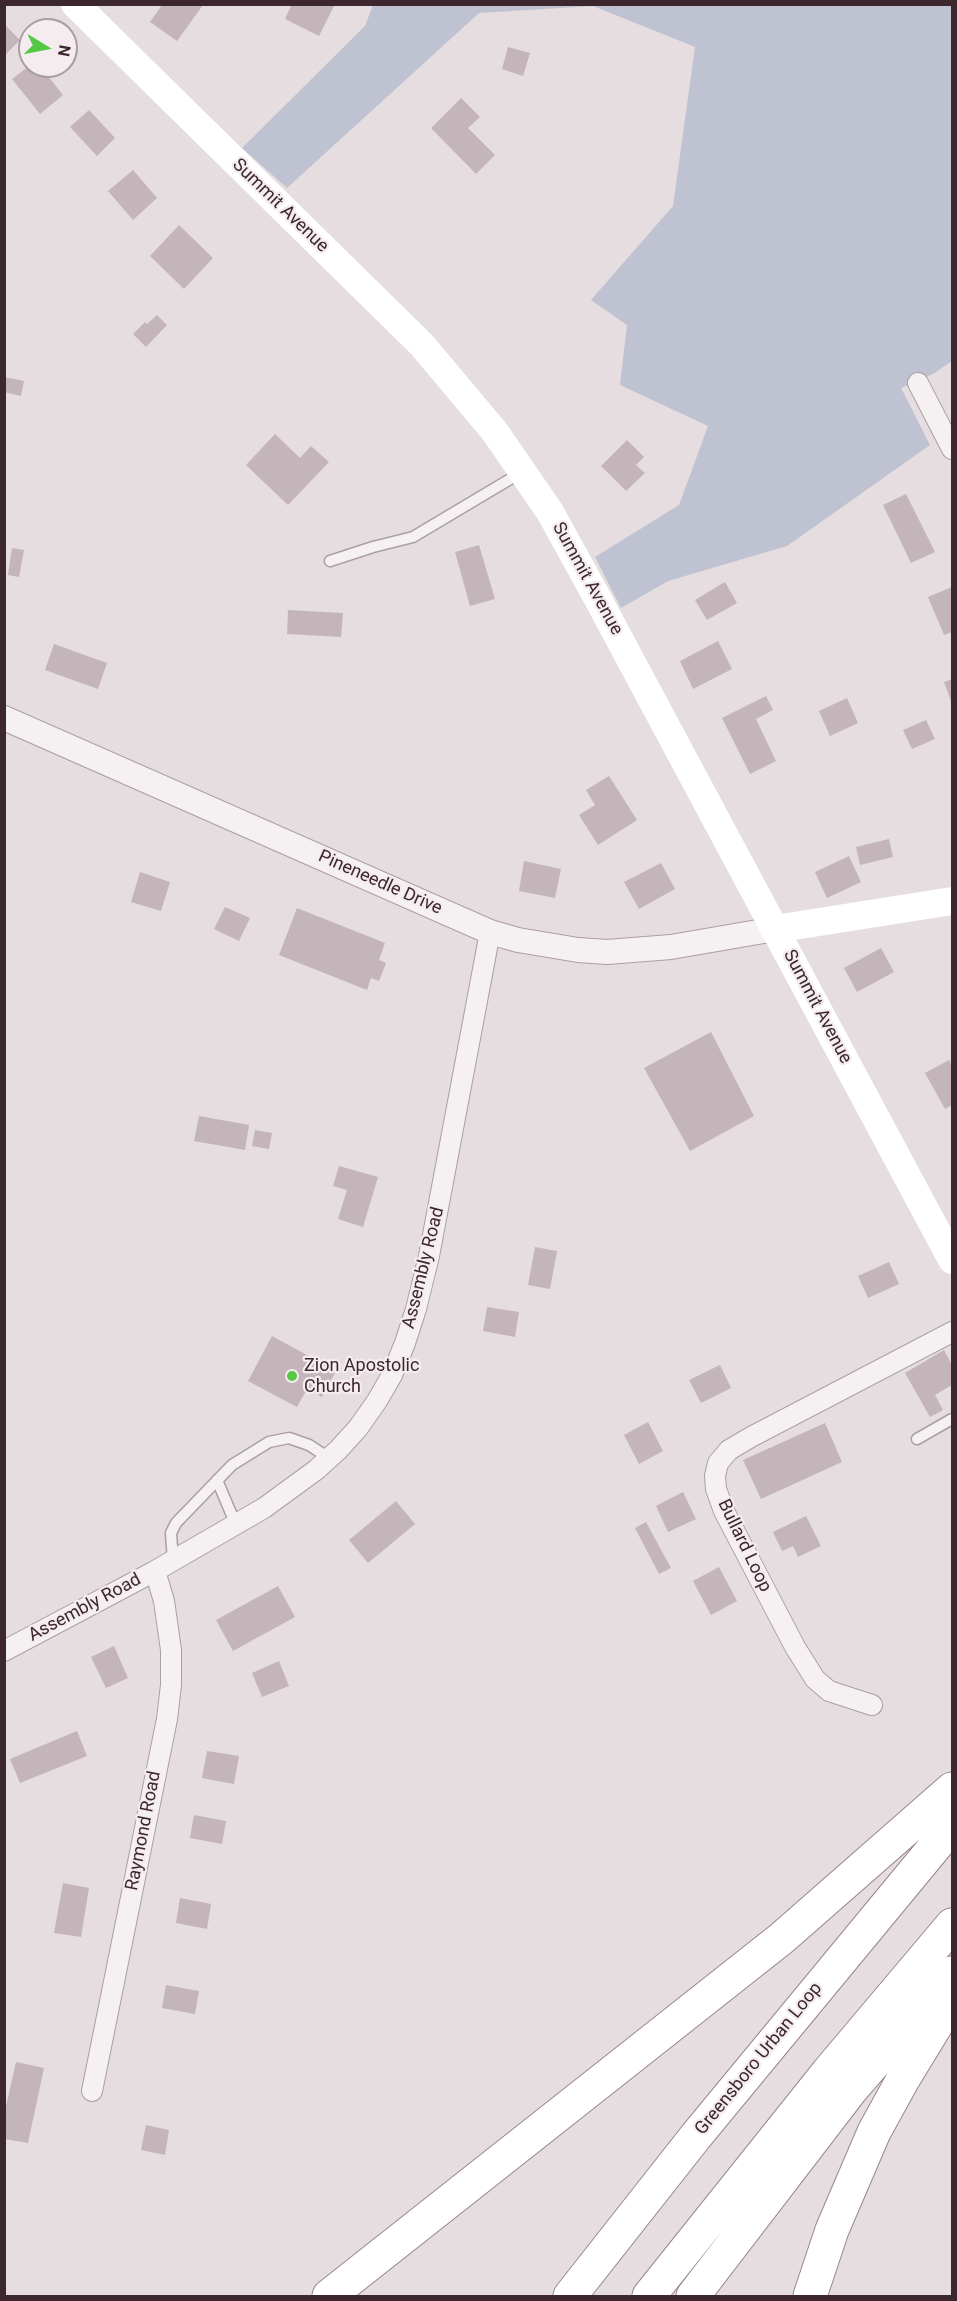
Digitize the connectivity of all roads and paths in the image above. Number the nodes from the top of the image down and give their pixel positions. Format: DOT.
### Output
graph roads {
  1 [pos="75,4"];
  2 [pos="918,382"];
  3 [pos="952,449"];
  4 [pos="522,472"];
  5 [pos="330,561"];
  6 [pos="4,718"];
  7 [pos="952,901"];
  8 [pos="775,929"];
  9 [pos="490,932"];
  10 [pos="952,1260"];
  11 [pos="952,1332"];
  12 [pos="952,1419"];
  13 [pos="917,1439"];
  14 [pos="328,1458"];
  15 [pos="218,1480"];
  16 [pos="236,1525"];
  17 [pos="173,1561"];
  18 [pos="155,1571"];
  19 [pos="4,1651"];
  20 [pos="872,1705"];
  21 [pos="952,1789"];
  22 [pos="952,1826"];
  23 [pos="952,1924"];
  24 [pos="952,1974"];
  25 [pos="952,2000"];
  26 [pos="92,2091"];
  27 [pos="446,2202"];
  28 [pos="307,2296"];
  29 [pos="329,2296"];
  30 [pos="570,2296"];
  31 [pos="649,2296"];
  32 [pos="693,2296"];
  33 [pos="810,2296"];
  1 -- 4 [label="main road, Summit Avenue"];
  2 -- 3 [label="street"];
  4 -- 5 [label="lane"];
  4 -- 8 [label="main road, Summit Avenue"];
  6 -- 9 [label="street, Pineneedle Drive"];
  7 -- 8 [label="main road"];
  8 -- 9 [label="street, Pineneedle Drive"];
  8 -- 10 [label="main road, Summit Avenue"];
  9 -- 14 [label="street, Assembly Road"];
  11 -- 20 [label="street, Bullard Loop"];
  12 -- 13 [label="lane"];
  14 -- 15 [label="lane"];
  14 -- 16 [label="street, Assembly Road"];
  15 -- 16 [label="lane"];
  15 -- 17 [label="lane"];
  16 -- 17 [label="street, Assembly Road"];
  17 -- 18 [label="street, Assembly Road"];
  18 -- 19 [label="street, Assembly Road"];
  18 -- 26 [label="street, Raymond Road"];
  21 -- 27 [label="highway"];
  22 -- 30 [label="highway, Greensboro Urban Loop"];
  23 -- 31 [label="highway"];
  24 -- 32 [label="highway"];
  25 -- 33 [label="highway"];
  27 -- 28 [label="highway"];
  27 -- 29 [label="highway"];
}
